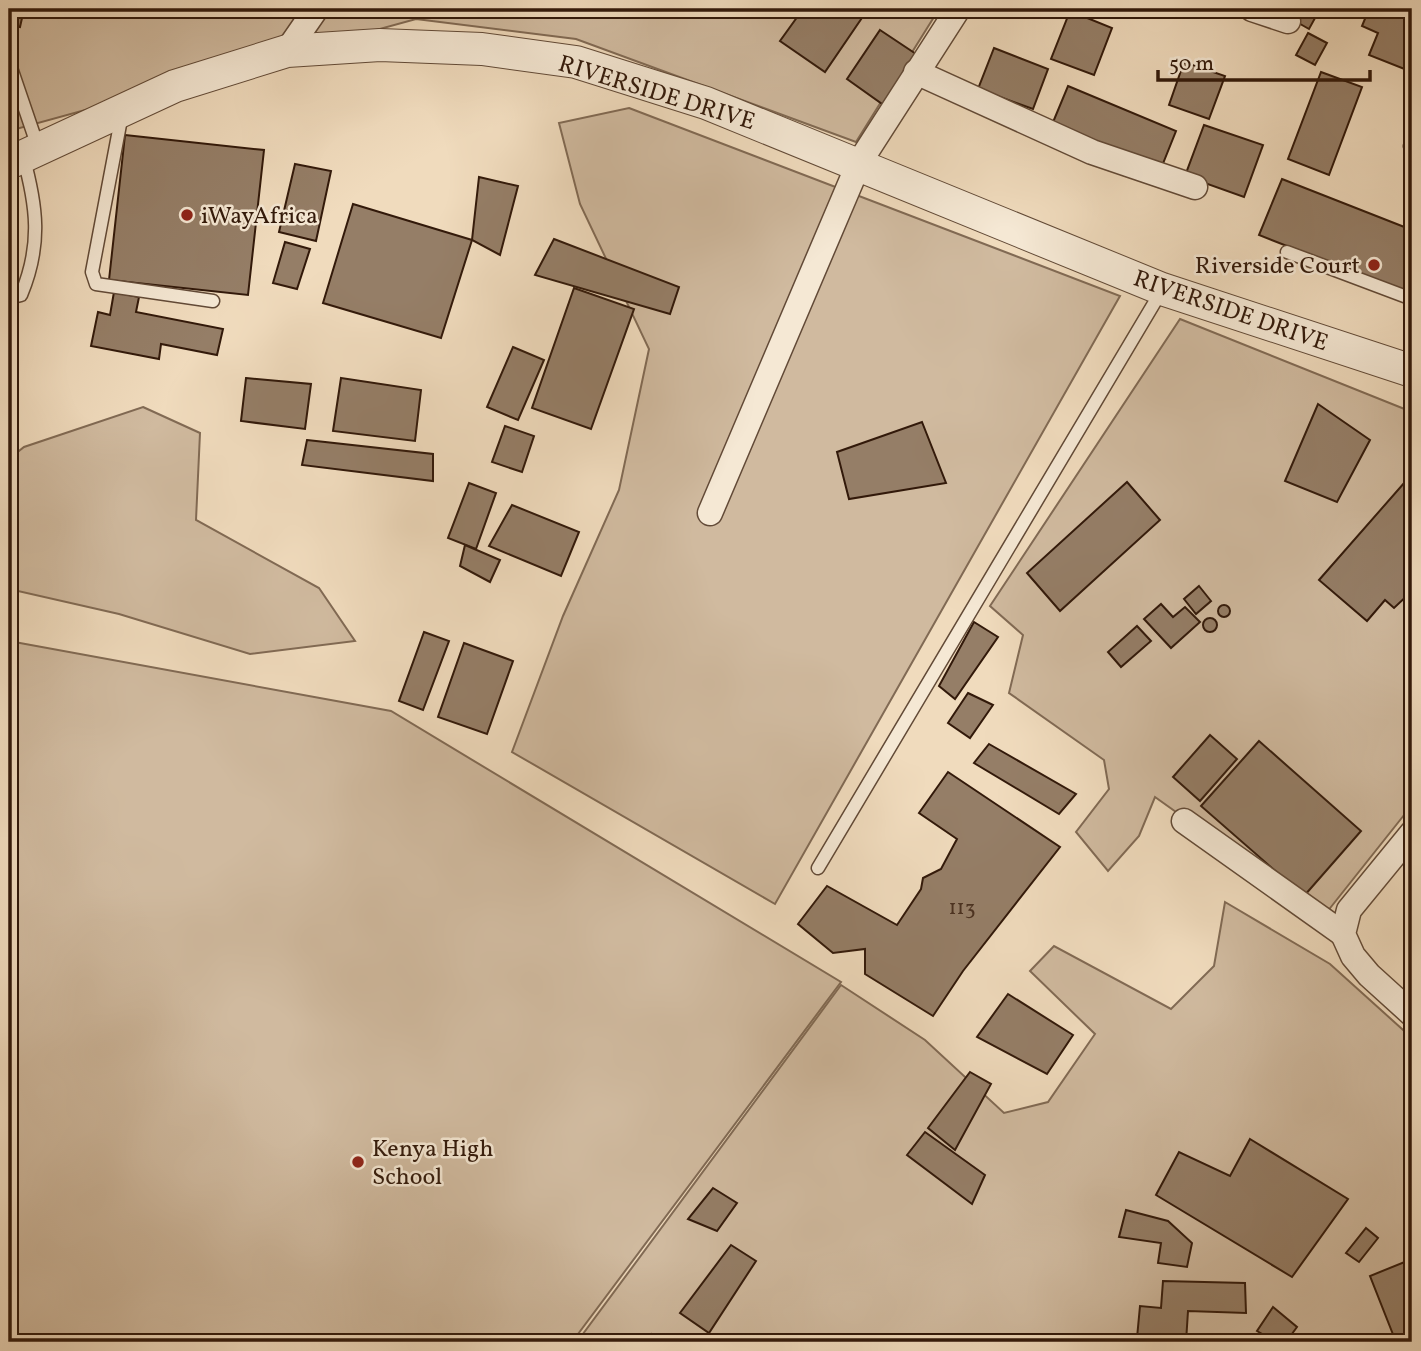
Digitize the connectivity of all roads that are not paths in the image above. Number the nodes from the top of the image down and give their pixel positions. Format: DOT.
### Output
graph roads {
  1 [pos="316,9"];
  2 [pos="958,9"];
  3 [pos="1252,9"];
  4 [pos="1288,21"];
  5 [pos="287,51"];
  6 [pos="9,62"];
  7 [pos="916,72"];
  8 [pos="122,110"];
  9 [pos="23,155"];
  10 [pos="859,163"];
  11 [pos="1195,187"];
  12 [pos="1287,252"];
  13 [pos="1162,289"];
  14 [pos="9,298"];
  15 [pos="1412,299"];
  16 [pos="213,301"];
  17 [pos="1412,371"];
  18 [pos="710,513"];
  19 [pos="1184,821"];
  20 [pos="1412,833"];
  21 [pos="818,869"];
  22 [pos="1343,934"];
  23 [pos="1412,1014"];
  1 -- 5 [label="street"];
  2 -- 7 [label="street"];
  3 -- 4 [label="street"];
  5 -- 8 [label="street, RIVERSIDE DRIVE"];
  5 -- 10 [label="street, RIVERSIDE DRIVE"];
  6 -- 9 [label="lane"];
  7 -- 10 [label="street"];
  7 -- 11 [label="street"];
  8 -- 9 [label="street, RIVERSIDE DRIVE"];
  8 -- 16 [label="lane"];
  9 -- 14 [label="lane"];
  10 -- 13 [label="street, RIVERSIDE DRIVE"];
  10 -- 18 [label="street"];
  12 -- 15 [label="lane"];
  13 -- 17 [label="street, RIVERSIDE DRIVE"];
  13 -- 21 [label="lane"];
  19 -- 22 [label="street"];
  20 -- 22 [label="street"];
  22 -- 23 [label="street"];
}
